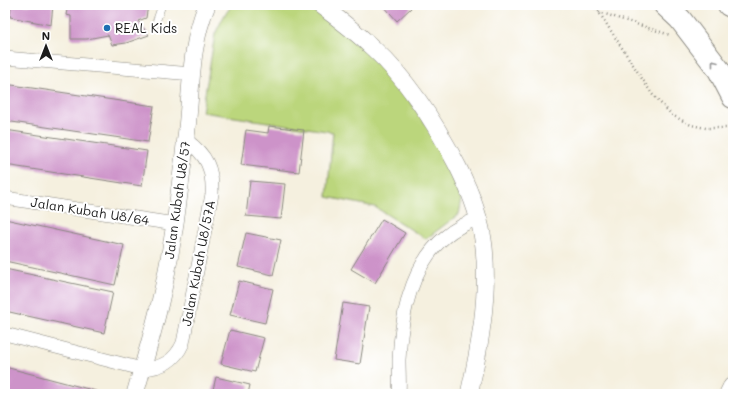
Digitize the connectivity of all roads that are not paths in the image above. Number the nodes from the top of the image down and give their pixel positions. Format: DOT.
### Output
graph roads {
  1 [pos="162,5"];
  2 [pos="207,5"];
  3 [pos="320,5"];
  4 [pos="665,5"];
  5 [pos="729,5"];
  6 [pos="733,7"];
  7 [pos="155,25"];
  8 [pos="5,58"];
  9 [pos="192,74"];
  10 [pos="733,97"];
  11 [pos="186,140"];
  12 [pos="5,198"];
  13 [pos="479,218"];
  14 [pos="175,224"];
  15 [pos="5,334"];
  16 [pos="142,369"];
  17 [pos="733,388"];
  18 [pos="135,394"];
  19 [pos="399,394"];
  20 [pos="469,394"];
  21 [pos="730,394"];
  1 -- 7 [label="lane"];
  2 -- 9 [label="street, Jalan Kubah U8/57"];
  3 -- 13 [label="street"];
  10 -- 4 [label="highway, one-way"];
  5 -- 6 [label="highway"];
  8 -- 9 [label="street"];
  9 -- 11 [label="street, Jalan Kubah U8/57"];
  11 -- 14 [label="street, Jalan Kubah U8/57"];
  11 -- 16 [label="street, Jalan Kubah U8/57A"];
  12 -- 14 [label="street, Jalan Kubah U8/64"];
  13 -- 19 [label="street"];
  13 -- 20 [label="street"];
  14 -- 16 [label="street, Jalan Kubah U8/57"];
  15 -- 16 [label="street"];
  16 -- 18 [label="street, Jalan Kubah U8/57"];
  17 -- 21 [label="main road"];
}
